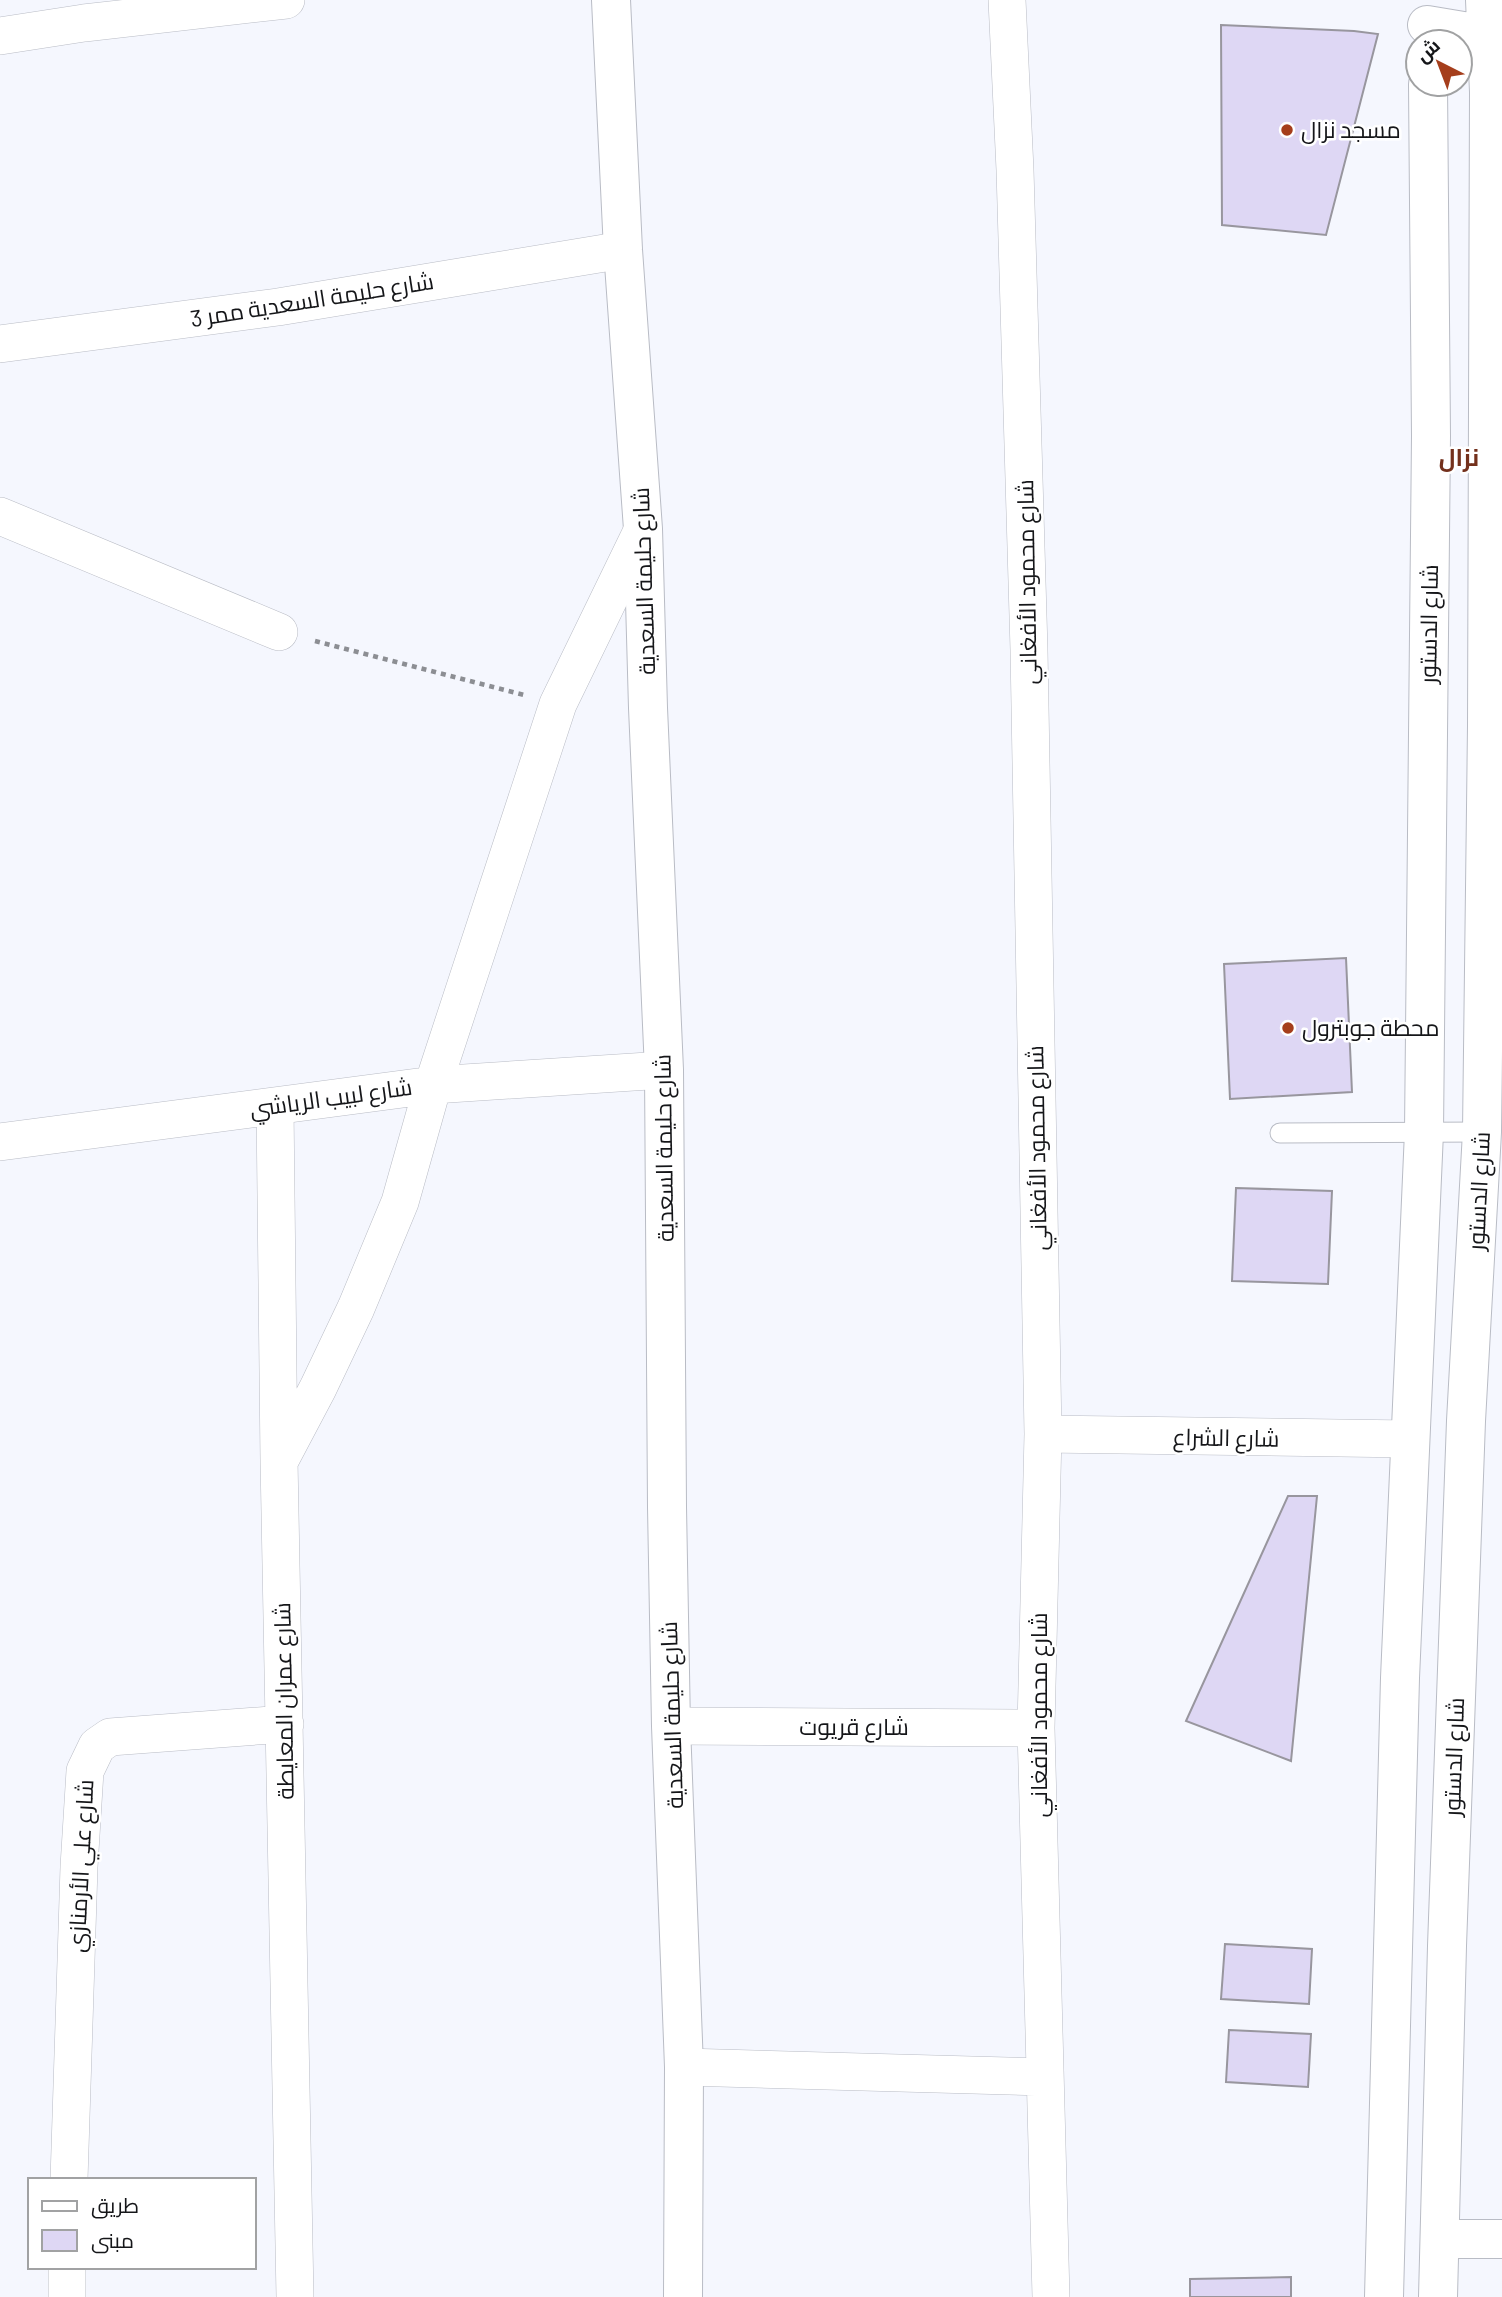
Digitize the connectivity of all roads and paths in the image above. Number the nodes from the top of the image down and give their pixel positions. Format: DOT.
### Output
graph roads {
  1 [pos="286,0"];
  2 [pos="611,0"];
  3 [pos="1007,0"];
  4 [pos="1427,23"];
  5 [pos="1491,24"];
  6 [pos="0,36"];
  7 [pos="1428,98"];
  8 [pos="624,250"];
  9 [pos="0,344"];
  10 [pos="0,516"];
  11 [pos="643,529"];
  12 [pos="279,632"];
  13 [pos="558,704"];
  14 [pos="1494,726"];
  15 [pos="664,1070"];
  16 [pos="433,1084"];
  17 [pos="275,1106"];
  18 [pos="1424,1132"];
  19 [pos="1482,1132"];
  20 [pos="1280,1133"];
  21 [pos="0,1142"];
  22 [pos="1043,1434"];
  23 [pos="1410,1439"];
  24 [pos="279,1460"];
  25 [pos="285,1724"];
  26 [pos="671,1726"];
  27 [pos="1036,1728"];
  28 [pos="684,2067"];
  29 [pos="1045,2077"];
  30 [pos="68,2178"];
  31 [pos="1441,2239"];
  32 [pos="1502,2239"];
  33 [pos="67,2269"];
  34 [pos="66,2297"];
  35 [pos="295,2297"];
  36 [pos="684,2297"];
  37 [pos="1051,2297"];
  38 [pos="1384,2297"];
  39 [pos="1438,2297"];
  1 -- 6 [label="street"];
  2 -- 8 [label="main road, شارع حليمة السعدية"];
  3 -- 22 [label="street, شارع محمود الأفغاني"];
  4 -- 5 [label="main road"];
  5 -- 14 [label="main road, شارع الدستور"];
  7 -- 18 [label="main road, شارع الدستور"];
  8 -- 9 [label="street, شارع حليمة السعدية ممر 3"];
  8 -- 11 [label="main road, شارع حليمة السعدية"];
  10 -- 12 [label="street"];
  11 -- 13 [label="street"];
  11 -- 15 [label="main road, شارع حليمة السعدية"];
  12 -- 13 [label="path"];
  13 -- 16 [label="street"];
  14 -- 19 [label="main road, شارع الدستور"];
  15 -- 16 [label="street, شارع لبيب الرياشي"];
  15 -- 26 [label="main road, شارع حليمة السعدية"];
  16 -- 17 [label="street, شارع لبيب الرياشي"];
  16 -- 24 [label="street"];
  17 -- 21 [label="street, شارع لبيب الرياشي"];
  17 -- 24 [label="street, شارع عمران المعايطة"];
  18 -- 19 [label="lane"];
  18 -- 20 [label="lane"];
  18 -- 23 [label="main road, شارع الدستور"];
  19 -- 31 [label="main road, شارع الدستور"];
  22 -- 23 [label="street, شارع الشراع"];
  22 -- 27 [label="street, شارع محمود الأفغاني"];
  23 -- 38 [label="main road, شارع الدستور"];
  24 -- 25 [label="street, شارع عمران المعايطة"];
  25 -- 30 [label="street, شارع علي الأرمنازي"];
  25 -- 35 [label="street, شارع عمران المعايطة"];
  26 -- 27 [label="street, شارع قريوت"];
  26 -- 28 [label="main road, شارع حليمة السعدية"];
  27 -- 29 [label="street, شارع محمود الأفغاني"];
  28 -- 29 [label="street"];
  28 -- 36 [label="main road, شارع حليمة السعدية"];
  29 -- 37 [label="street, شارع محمود الأفغاني"];
  31 -- 32 [label="main road"];
  31 -- 39 [label="main road, شارع الدستور"];
  33 -- 34 [label="street"];
}
